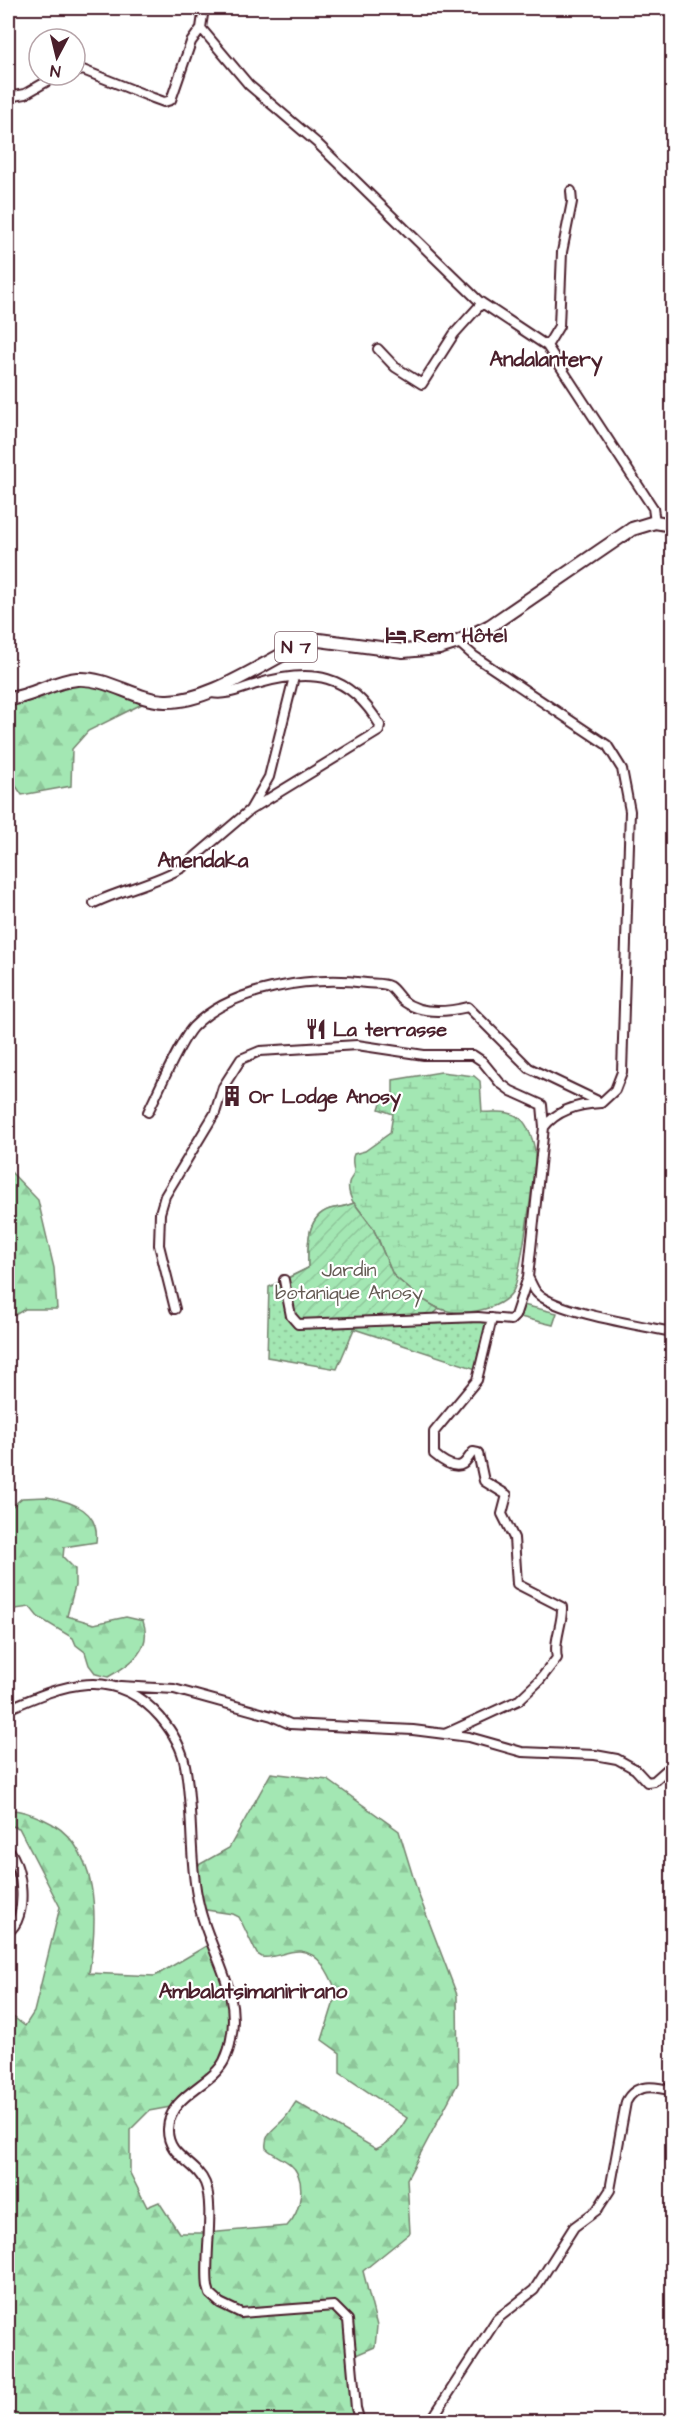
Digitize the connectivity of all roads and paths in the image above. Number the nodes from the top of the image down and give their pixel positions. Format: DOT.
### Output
graph roads {
  1 [pos="204,8"];
  2 [pos="201,28"];
  3 [pos="87,72"];
  4 [pos="37,87"];
  5 [pos="8,97"];
  6 [pos="571,191"];
  7 [pos="482,303"];
  8 [pos="548,346"];
  9 [pos="378,349"];
  10 [pos="655,522"];
  11 [pos="672,525"];
  12 [pos="458,642"];
  13 [pos="294,677"];
  14 [pos="207,692"];
  15 [pos="8,699"];
  16 [pos="250,810"];
  17 [pos="94,903"];
  18 [pos="601,1103"];
  19 [pos="148,1112"];
  20 [pos="544,1127"];
  21 [pos="528,1277"];
  22 [pos="284,1280"];
  23 [pos="175,1309"];
  24 [pos="492,1318"];
  25 [pos="672,1332"];
  26 [pos="115,1686"];
  27 [pos="8,1709"];
  28 [pos="445,1734"];
  29 [pos="672,1764"];
  30 [pos="8,1849"];
  31 [pos="8,1932"];
  32 [pos="672,2091"];
  33 [pos="360,2421"];
  34 [pos="430,2421"];
  1 -- 2 [label="street"];
  2 -- 3 [label="street"];
  2 -- 7 [label="street"];
  4 -- 5 [label="street"];
  6 -- 8 [label="street"];
  7 -- 8 [label="street"];
  7 -- 9 [label="street"];
  8 -- 10 [label="street"];
  10 -- 11 [label="main road"];
  10 -- 12 [label="main road, N 7"];
  12 -- 14 [label="main road, N 7"];
  12 -- 18 [label="street"];
  13 -- 14 [label="street"];
  13 -- 16 [label="street"];
  13 -- 16 [label="street"];
  14 -- 15 [label="main road, N 7"];
  16 -- 17 [label="street"];
  18 -- 19 [label="street"];
  18 -- 20 [label="street"];
  20 -- 21 [label="street"];
  20 -- 23 [label="street"];
  21 -- 24 [label="street"];
  21 -- 25 [label="street"];
  22 -- 24 [label="street"];
  24 -- 28 [label="street"];
  26 -- 27 [label="street"];
  26 -- 28 [label="street"];
  26 -- 33 [label="street"];
  28 -- 29 [label="street"];
  30 -- 31 [label="street"];
  32 -- 34 [label="street"];
}
